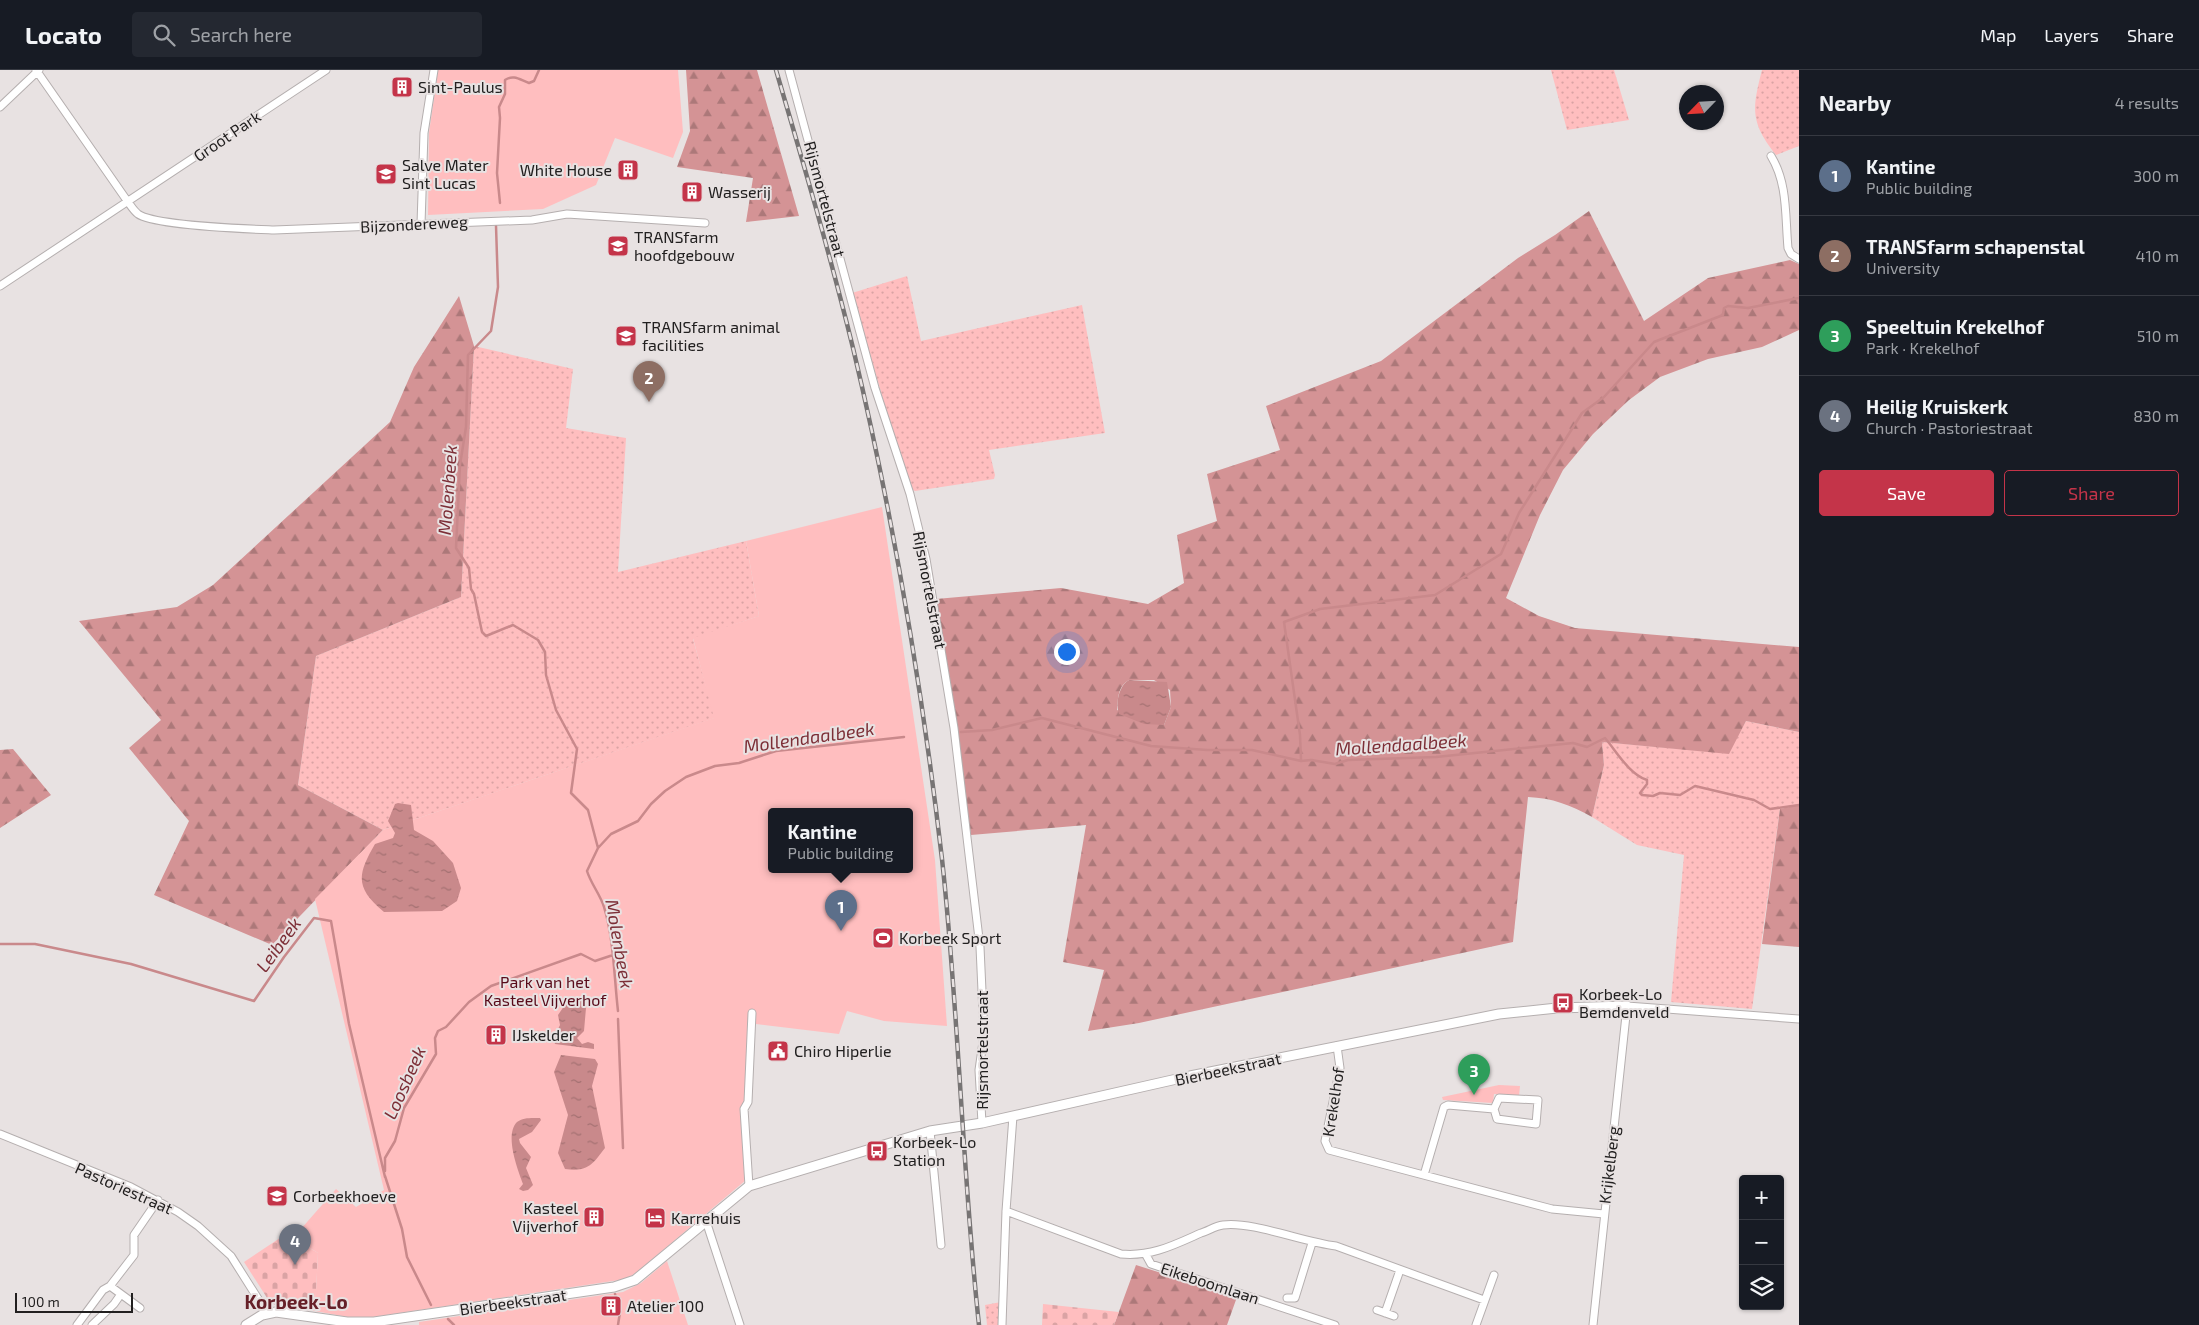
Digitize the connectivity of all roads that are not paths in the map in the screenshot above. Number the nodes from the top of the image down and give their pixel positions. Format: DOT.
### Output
graph roads {
  1 [pos="37,70"];
  2 [pos="326,70"];
  3 [pos="434,70"];
  4 [pos="790,70"];
  5 [pos="0,107"];
  6 [pos="1771,156"];
  7 [pos="128,202"];
  8 [pos="706,223"];
  9 [pos="421,224"];
  10 [pos="1799,259"];
  11 [pos="0,286"];
  12 [pos="1627,1006"];
  13 [pos="752,1013"];
  14 [pos="1799,1018"];
  15 [pos="1337,1046"];
  16 [pos="1494,1108"];
  17 [pos="1013,1116"];
  18 [pos="982,1123"];
  19 [pos="930,1131"];
  20 [pos="0,1134"];
  21 [pos="1424,1175"];
  22 [pos="749,1186"];
  23 [pos="158,1200"];
  24 [pos="1006,1211"];
  25 [pos="1604,1214"];
  26 [pos="706,1221"];
  27 [pos="1312,1243"];
  28 [pos="941,1245"];
  29 [pos="1146,1255"];
  30 [pos="1400,1270"];
  31 [pos="1494,1275"];
  32 [pos="110,1286"];
  33 [pos="121,1294"];
  34 [pos="1286,1298"];
  35 [pos="1484,1300"];
  36 [pos="140,1308"];
  37 [pos="1377,1310"];
  38 [pos="1384,1313"];
  39 [pos="267,1314"];
  40 [pos="1394,1316"];
  41 [pos="77,1325"];
  42 [pos="92,1325"];
  43 [pos="246,1325"];
  44 [pos="740,1325"];
  45 [pos="1002,1325"];
  46 [pos="1334,1325"];
  47 [pos="1476,1325"];
  48 [pos="1593,1325"];
  1 -- 5 [label="street"];
  1 -- 7 [label="street, Bijzondereweg"];
  2 -- 7 [label="street, Groot Park"];
  3 -- 9 [label="street"];
  4 -- 18 [label="street, Rijsmortelstraat"];
  6 -- 10 [label="street"];
  7 -- 9 [label="street, Bijzondereweg"];
  7 -- 11 [label="street"];
  8 -- 9 [label="street, Bijzondereweg"];
  12 -- 14 [label="street, Bierbeekstraat"];
  12 -- 15 [label="street, Bierbeekstraat"];
  12 -- 25 [label="street, Krijkelberg"];
  13 -- 22 [label="street"];
  15 -- 17 [label="street, Bierbeekstraat"];
  15 -- 21 [label="street, Krekelhof"];
  16 -- 16 [label="street"];
  16 -- 21 [label="street"];
  17 -- 18 [label="street, Bierbeekstraat"];
  17 -- 24 [label="street"];
  18 -- 19 [label="street, Bierbeekstraat"];
  19 -- 22 [label="street, Bierbeekstraat"];
  19 -- 28 [label="street"];
  20 -- 23 [label="street, Pastoriestraat"];
  21 -- 25 [label="street, Krekelhof"];
  22 -- 26 [label="street, Bierbeekstraat"];
  23 -- 32 [label="street"];
  23 -- 39 [label="street, Pastoriestraat"];
  24 -- 29 [label="street, Eikeboomlaan"];
  24 -- 45 [label="street"];
  25 -- 48 [label="street, Krijkelberg"];
  26 -- 39 [label="street, Bierbeekstraat"];
  26 -- 44 [label="street"];
  27 -- 29 [label="street"];
  27 -- 30 [label="street"];
  27 -- 34 [label="street"];
  29 -- 46 [label="street, Eikeboomlaan"];
  30 -- 35 [label="street"];
  30 -- 38 [label="street"];
  31 -- 35 [label="street"];
  32 -- 33 [label="street"];
  32 -- 41 [label="street"];
  33 -- 36 [label="street"];
  33 -- 42 [label="street"];
  35 -- 47 [label="street"];
  37 -- 38 [label="street"];
  38 -- 40 [label="street"];
  39 -- 43 [label="street, Bierbeekstraat"];
}
